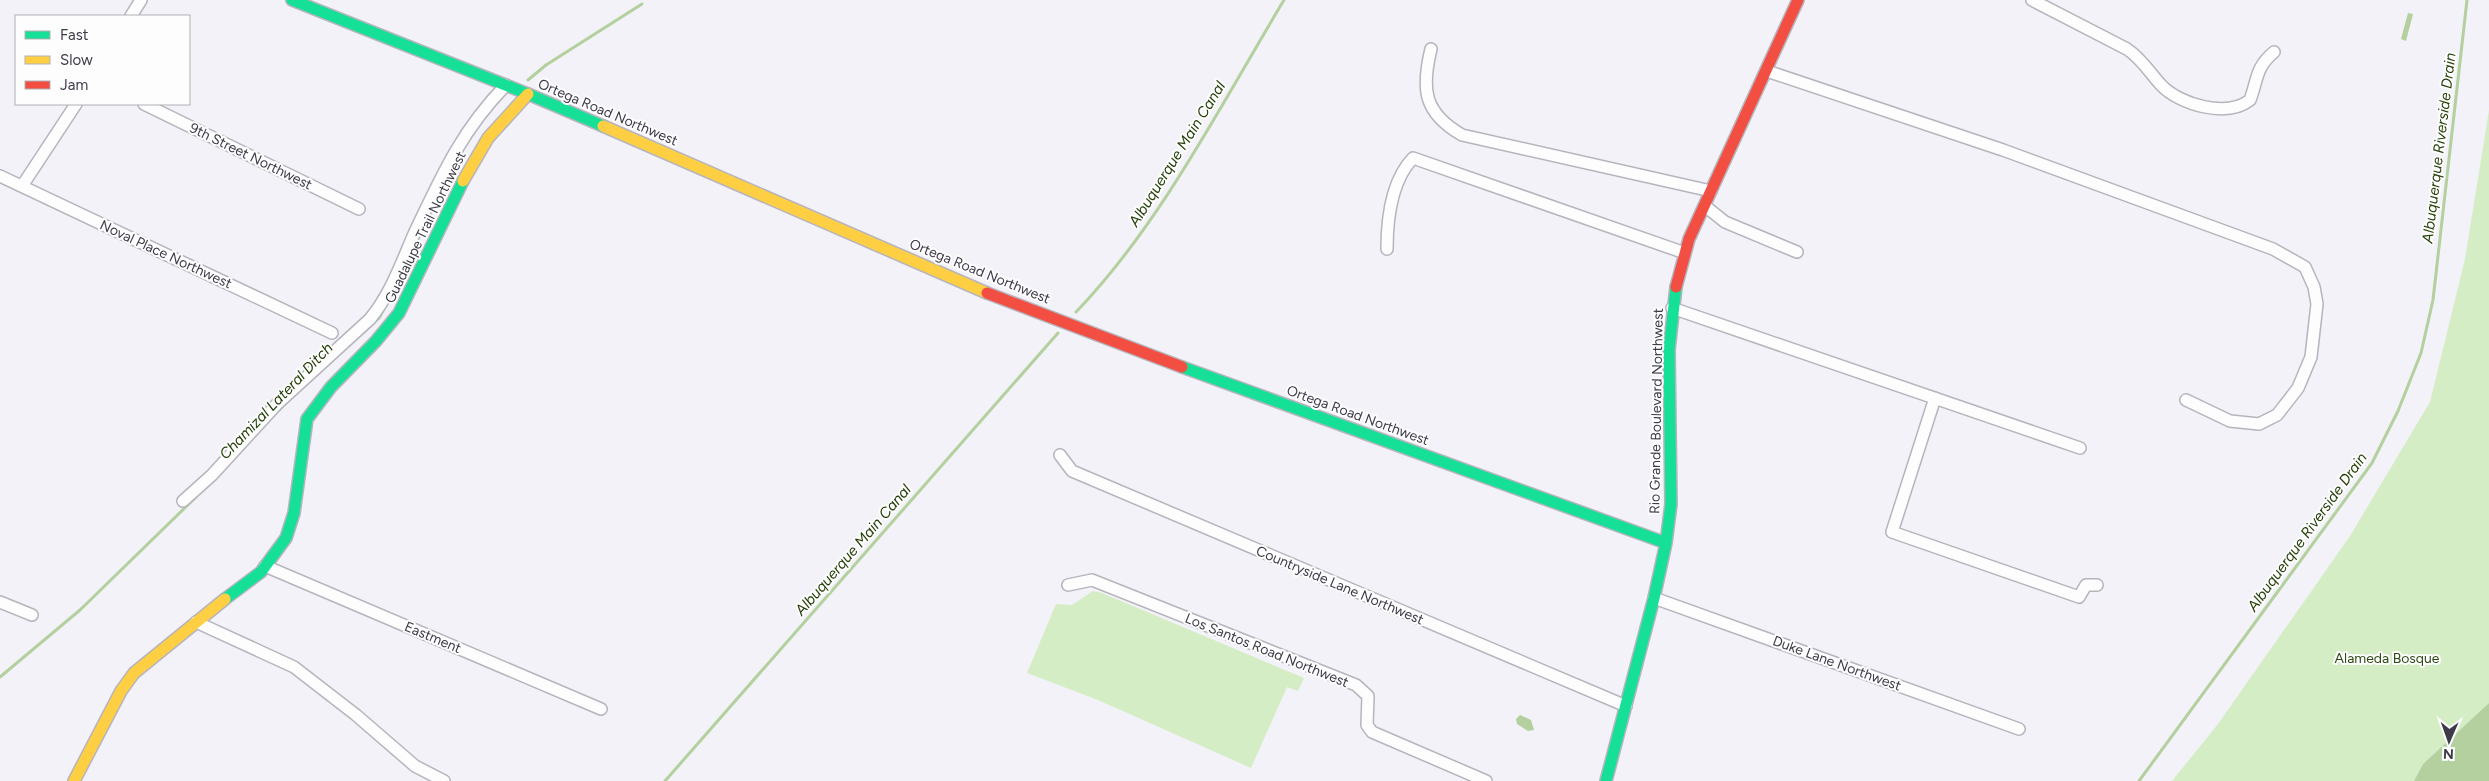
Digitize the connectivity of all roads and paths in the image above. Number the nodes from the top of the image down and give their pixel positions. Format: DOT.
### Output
graph roads {
  1 [pos="140,0"];
  2 [pos="292,0"];
  3 [pos="1798,0"];
  4 [pos="2032,0"];
  5 [pos="132,15"];
  6 [pos="1431,49"];
  7 [pos="2274,52"];
  8 [pos="1767,71"];
  9 [pos="506,85"];
  10 [pos="528,94"];
  11 [pos="75,105"];
  12 [pos="146,105"];
  13 [pos="0,176"];
  14 [pos="22,186"];
  15 [pos="1711,191"];
  16 [pos="1705,206"];
  17 [pos="359,209"];
  18 [pos="1387,248"];
  19 [pos="1797,252"];
  20 [pos="1685,253"];
  21 [pos="1672,308"];
  22 [pos="332,333"];
  23 [pos="1935,398"];
  24 [pos="2186,400"];
  25 [pos="2080,448"];
  26 [pos="1060,455"];
  27 [pos="182,501"];
  28 [pos="1666,544"];
  29 [pos="265,566"];
  30 [pos="2098,584"];
  31 [pos="1068,586"];
  32 [pos="1654,598"];
  33 [pos="0,602"];
  34 [pos="32,615"];
  35 [pos="196,622"];
  36 [pos="1626,706"];
  37 [pos="601,709"];
  38 [pos="2019,729"];
  39 [pos="74,781"];
  40 [pos="444,781"];
  41 [pos="1486,781"];
  42 [pos="1606,781"];
  1 -- 5 [label="street"];
  2 -- 9 [label="street, Ortega Road Northwest"];
  3 -- 8 [label="street, Rio Grande Boulevard Northwest"];
  4 -- 7 [label="street"];
  6 -- 15 [label="street"];
  8 -- 15 [label="street, Rio Grande Boulevard Northwest"];
  8 -- 24 [label="street"];
  9 -- 10 [label="street, Ortega Road Northwest"];
  9 -- 27 [label="street"];
  10 -- 28 [label="street, Ortega Road Northwest"];
  10 -- 29 [label="street, Guadalupe Trail Northwest"];
  11 -- 14 [label="street"];
  12 -- 17 [label="street, 9th Street Northwest"];
  13 -- 14 [label="street, Noval Place Northwest"];
  14 -- 22 [label="street, Noval Place Northwest"];
  15 -- 16 [label="street, Rio Grande Boulevard Northwest"];
  16 -- 19 [label="street"];
  16 -- 20 [label="street, Rio Grande Boulevard Northwest"];
  18 -- 20 [label="street"];
  20 -- 21 [label="street, Rio Grande Boulevard Northwest"];
  21 -- 23 [label="street"];
  21 -- 28 [label="street, Rio Grande Boulevard Northwest"];
  23 -- 25 [label="street"];
  23 -- 30 [label="street"];
  26 -- 36 [label="street, Countryside Lane Northwest"];
  28 -- 32 [label="street, Rio Grande Boulevard Northwest"];
  29 -- 35 [label="street, Guadalupe Trail Northwest"];
  29 -- 37 [label="street, Eastment"];
  31 -- 41 [label="street, Los Santos Road Northwest"];
  32 -- 36 [label="street, Rio Grande Boulevard Northwest"];
  32 -- 38 [label="street, Duke Lane Northwest"];
  33 -- 34 [label="street"];
  35 -- 39 [label="street, Guadalupe Trail Northwest"];
  35 -- 40 [label="street"];
  36 -- 42 [label="street, Rio Grande Boulevard Northwest"];
}
